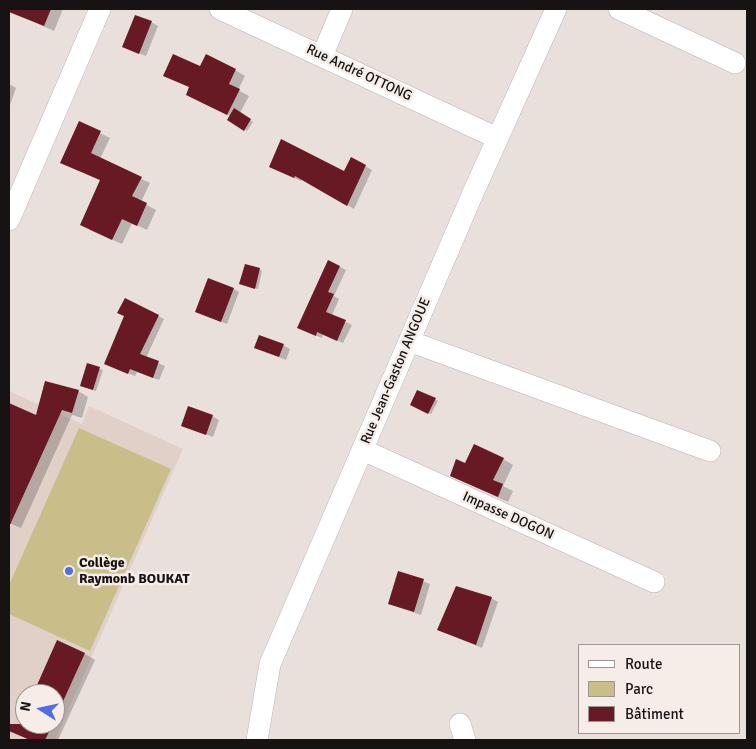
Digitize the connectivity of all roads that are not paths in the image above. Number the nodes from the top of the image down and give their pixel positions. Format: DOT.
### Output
graph roads {
  1 [pos="100,9"];
  2 [pos="220,9"];
  3 [pos="342,9"];
  4 [pos="556,9"];
  5 [pos="619,9"];
  6 [pos="322,56"];
  7 [pos="735,63"];
  8 [pos="497,138"];
  9 [pos="9,220"];
  10 [pos="409,342"];
  11 [pos="363,450"];
  12 [pos="710,451"];
  13 [pos="654,582"];
  14 [pos="257,740"];
  1 -- 9 [label="street"];
  2 -- 6 [label="street, Rue André OTTONG"];
  3 -- 6 [label="street"];
  4 -- 8 [label="street, Rue Jean-Gaston ANGOUE"];
  5 -- 7 [label="street"];
  6 -- 8 [label="street, Rue André OTTONG"];
  8 -- 10 [label="street, Rue Jean-Gaston ANGOUE"];
  10 -- 11 [label="street, Rue Jean-Gaston ANGOUE"];
  10 -- 12 [label="street"];
  11 -- 13 [label="street, Impasse DOGON"];
  11 -- 14 [label="street, Rue Jean-Gaston ANGOUE"];
}
